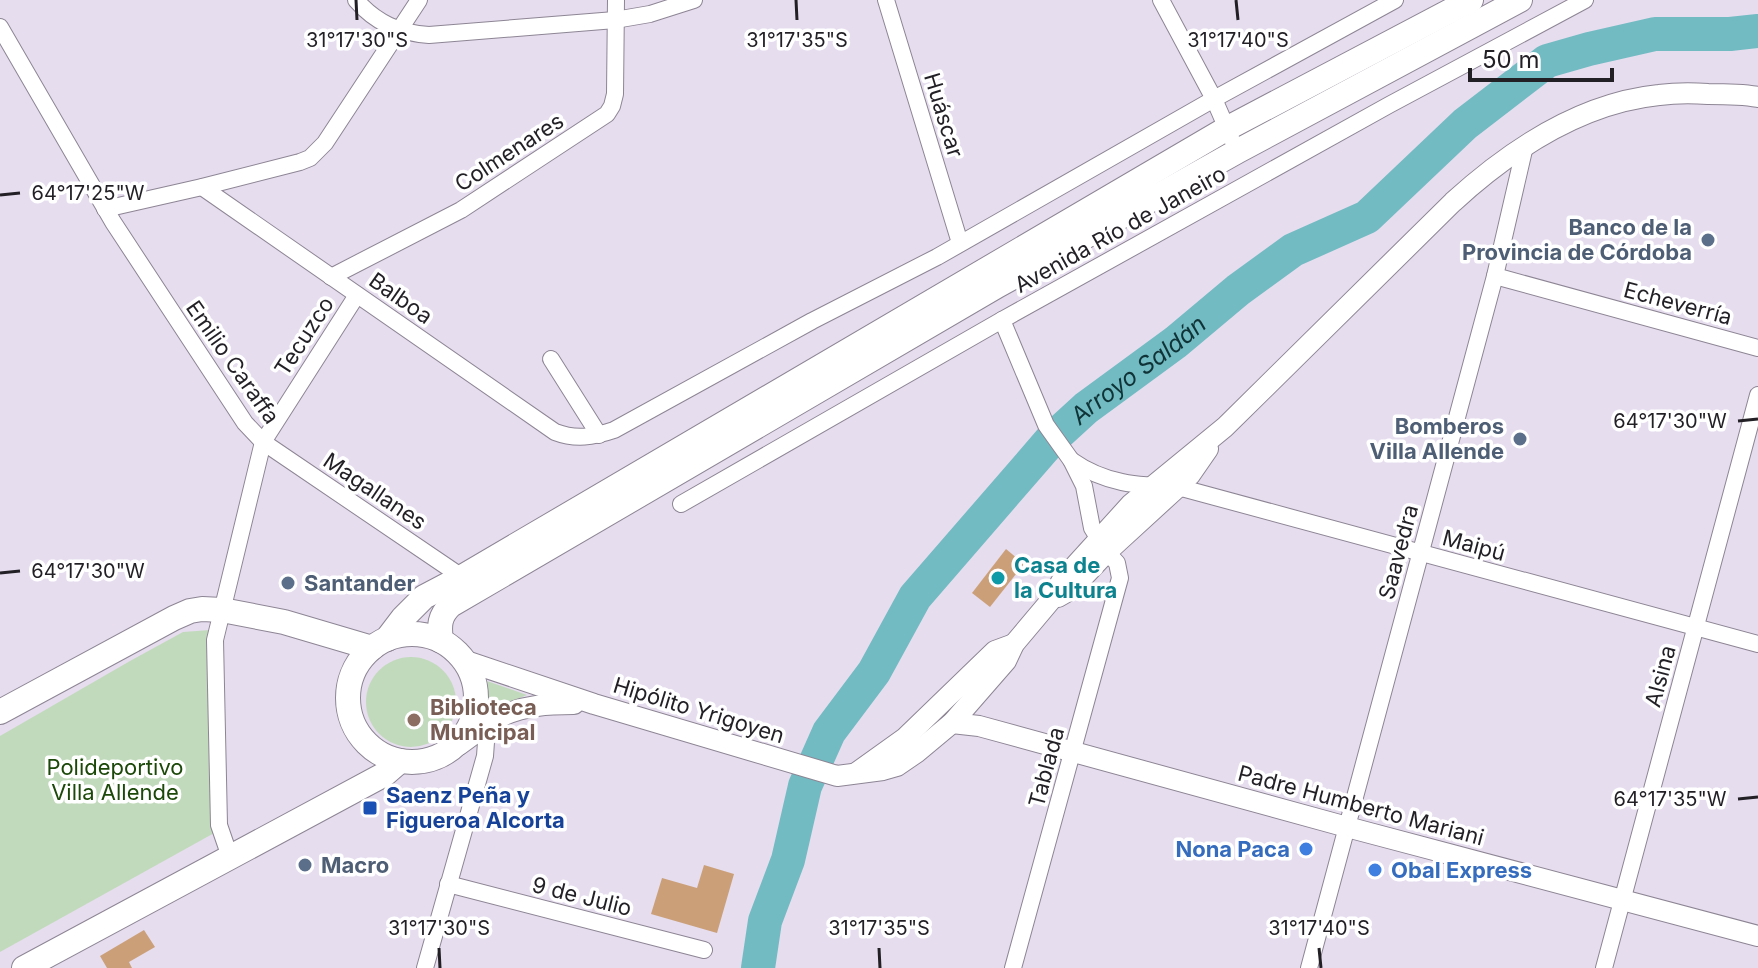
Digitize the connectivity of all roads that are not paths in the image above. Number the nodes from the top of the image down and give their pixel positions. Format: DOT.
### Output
graph roads {
  1 [pos="356,0"];
  2 [pos="419,0"];
  3 [pos="616,0"];
  4 [pos="694,0"];
  5 [pos="886,0"];
  6 [pos="1161,0"];
  7 [pos="1395,0"];
  8 [pos="1471,0"];
  9 [pos="1520,0"];
  10 [pos="1585,0"];
  11 [pos="615,20"];
  12 [pos="0,27"];
  13 [pos="400,31"];
  14 [pos="1758,97"];
  15 [pos="1214,99"];
  16 [pos="1226,129"];
  17 [pos="1525,146"];
  18 [pos="1238,151"];
  19 [pos="202,187"];
  20 [pos="105,209"];
  21 [pos="960,243"];
  22 [pos="1495,276"];
  23 [pos="331,277"];
  24 [pos="357,295"];
  25 [pos="1002,320"];
  26 [pos="1758,348"];
  27 [pos="551,359"];
  28 [pos="1758,395"];
  29 [pos="1225,427"];
  30 [pos="599,435"];
  31 [pos="263,442"];
  32 [pos="1071,460"];
  33 [pos="1151,486"];
  34 [pos="1178,487"];
  35 [pos="681,504"];
  36 [pos="1146,516"];
  37 [pos="1102,546"];
  38 [pos="1421,553"];
  39 [pos="462,577"];
  40 [pos="222,610"];
  41 [pos="1696,627"];
  42 [pos="441,641"];
  43 [pos="380,643"];
  44 [pos="1014,644"];
  45 [pos="1758,644"];
  46 [pos="463,660"];
  47 [pos="476,698"];
  48 [pos="594,704"];
  49 [pos="0,712"];
  50 [pos="952,723"];
  51 [pos="484,728"];
  52 [pos="459,745"];
  53 [pos="1073,751"];
  54 [pos="400,761"];
  55 [pos="845,776"];
  56 [pos="1347,827"];
  57 [pos="230,857"];
  58 [pos="448,884"];
  59 [pos="1623,899"];
  60 [pos="1758,936"];
  61 [pos="704,950"];
  62 [pos="24,968"];
  63 [pos="425,968"];
  64 [pos="1013,968"];
  65 [pos="1309,968"];
  66 [pos="1604,968"];
  1 -- 13 [label="street"];
  2 -- 13 [label="street"];
  3 -- 11 [label="street, Colmenares"];
  4 -- 11 [label="street"];
  5 -- 21 [label="street, Huáscar"];
  6 -- 15 [label="street"];
  7 -- 15 [label="street"];
  8 -- 16 [label="main road"];
  9 -- 18 [label="main road"];
  10 -- 25 [label="street, Avenida Río de Janeiro"];
  11 -- 13 [label="street"];
  11 -- 23 [label="street, Colmenares"];
  12 -- 20 [label="street, Emilio Caraffa"];
  13 -- 19 [label="street"];
  14 -- 17 [label="street"];
  15 -- 16 [label="street"];
  15 -- 21 [label="street"];
  16 -- 18 [label="street"];
  16 -- 39 [label="main road"];
  17 -- 22 [label="street, Saavedra"];
  17 -- 29 [label="street"];
  18 -- 42 [label="main road"];
  19 -- 20 [label="street"];
  19 -- 23 [label="street, Balboa"];
  20 -- 31 [label="street, Emilio Caraffa"];
  21 -- 30 [label="street"];
  22 -- 26 [label="street, Echeverría"];
  22 -- 38 [label="street, Saavedra"];
  23 -- 24 [label="street, Balboa"];
  24 -- 30 [label="street, Balboa"];
  24 -- 31 [label="street, Tecuzco"];
  25 -- 32 [label="street"];
  25 -- 35 [label="street, Avenida Río de Janeiro"];
  27 -- 30 [label="street"];
  28 -- 41 [label="street, Alsina"];
  29 -- 33 [label="street"];
  29 -- 34 [label="street"];
  31 -- 39 [label="street, Magallanes"];
  31 -- 40 [label="street, Emilio Caraffa"];
  32 -- 33 [label="street, Maipú"];
  32 -- 37 [label="street"];
  33 -- 34 [label="street, Maipú"];
  33 -- 36 [label="street"];
  33 -- 37 [label="street"];
  34 -- 36 [label="street"];
  34 -- 38 [label="street, Maipú"];
  36 -- 37 [label="street"];
  37 -- 44 [label="street"];
  37 -- 53 [label="street, Tablada"];
  38 -- 41 [label="street, Maipú"];
  38 -- 56 [label="street, Saavedra"];
  39 -- 43 [label="main road"];
  40 -- 43 [label="main road"];
  40 -- 49 [label="main road"];
  40 -- 57 [label="street, Emilio Caraffa"];
  41 -- 45 [label="street, Maipú"];
  41 -- 59 [label="street, Alsina"];
  42 -- 43 [label="main road"];
  42 -- 46 [label="main road"];
  43 -- 54 [label="main road"];
  44 -- 50 [label="street"];
  44 -- 55 [label="street"];
  46 -- 47 [label="main road"];
  46 -- 48 [label="street, Hipólito Yrigoyen"];
  47 -- 51 [label="street"];
  47 -- 52 [label="main road"];
  48 -- 51 [label="street, Hipólito Yrigoyen"];
  48 -- 55 [label="street, Hipólito Yrigoyen"];
  50 -- 53 [label="street, Padre Humberto Mariani"];
  50 -- 55 [label="street"];
  51 -- 52 [label="street, Hipólito Yrigoyen"];
  51 -- 58 [label="street"];
  52 -- 54 [label="main road"];
  53 -- 56 [label="street, Padre Humberto Mariani"];
  53 -- 64 [label="street, Tablada"];
  54 -- 57 [label="main road"];
  56 -- 59 [label="street, Padre Humberto Mariani"];
  56 -- 65 [label="street, Saavedra"];
  57 -- 62 [label="main road"];
  58 -- 61 [label="street, 9 de Julio"];
  58 -- 63 [label="street"];
  59 -- 60 [label="street, Padre Humberto Mariani"];
  59 -- 66 [label="street, Alsina"];
}
